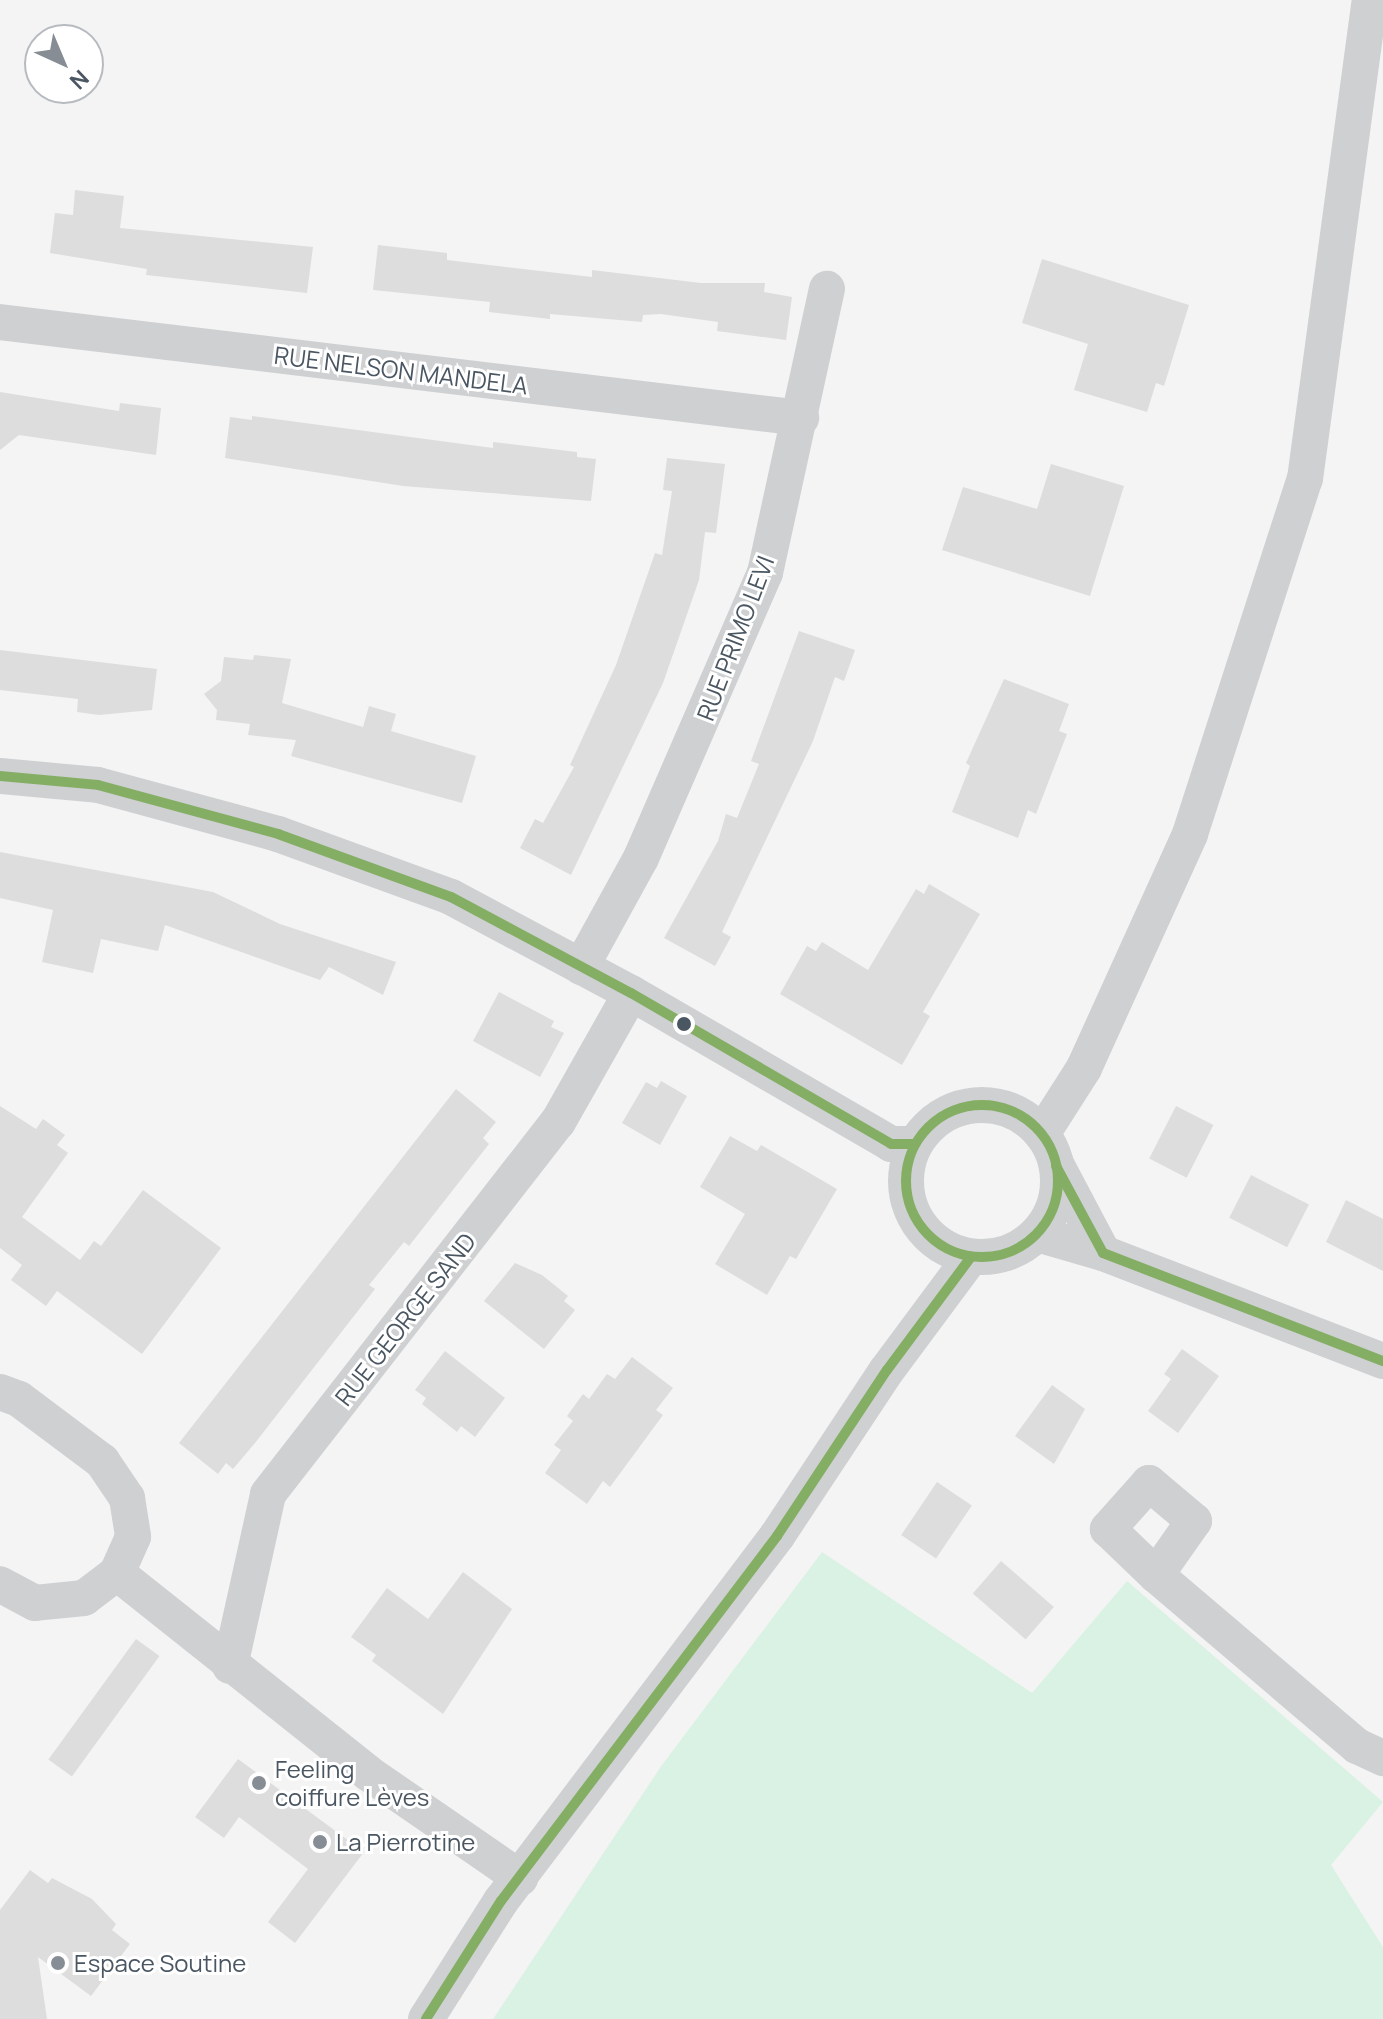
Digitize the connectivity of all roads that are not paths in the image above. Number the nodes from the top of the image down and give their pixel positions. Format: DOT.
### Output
graph roads {
  1 [pos="1370,0"];
  2 [pos="827,289"];
  3 [pos="0,322"];
  4 [pos="801,418"];
  5 [pos="0,776"];
  6 [pos="581,967"];
  7 [pos="631,993"];
  8 [pos="915,1144"];
  9 [pos="1049,1150"];
  10 [pos="1037,1234"];
  11 [pos="1103,1253"];
  12 [pos="971,1257"];
  13 [pos="1383,1361"];
  14 [pos="0,1392"];
  15 [pos="117,1573"];
  16 [pos="1156,1575"];
  17 [pos="0,1584"];
  18 [pos="230,1666"];
  19 [pos="1383,1758"];
  20 [pos="511,1890"];
  21 [pos="426,2019"];
  1 -- 9 [label="street"];
  2 -- 4 [label="street, RUE PRIMO LEVI"];
  3 -- 4 [label="street, RUE NELSON MANDELA"];
  4 -- 6 [label="street, RUE PRIMO LEVI"];
  5 -- 6 [label="street"];
  6 -- 7 [label="street"];
  7 -- 8 [label="street"];
  7 -- 18 [label="street, RUE GEORGE SAND"];
  8 -- 9 [label="street"];
  8 -- 12 [label="street"];
  9 -- 10 [label="street"];
  9 -- 11 [label="street"];
  10 -- 11 [label="street"];
  10 -- 12 [label="street"];
  11 -- 13 [label="street"];
  12 -- 20 [label="street"];
  14 -- 15 [label="street"];
  15 -- 17 [label="street"];
  15 -- 18 [label="street"];
  16 -- 19 [label="street"];
  18 -- 20 [label="street"];
  20 -- 21 [label="street"];
}
